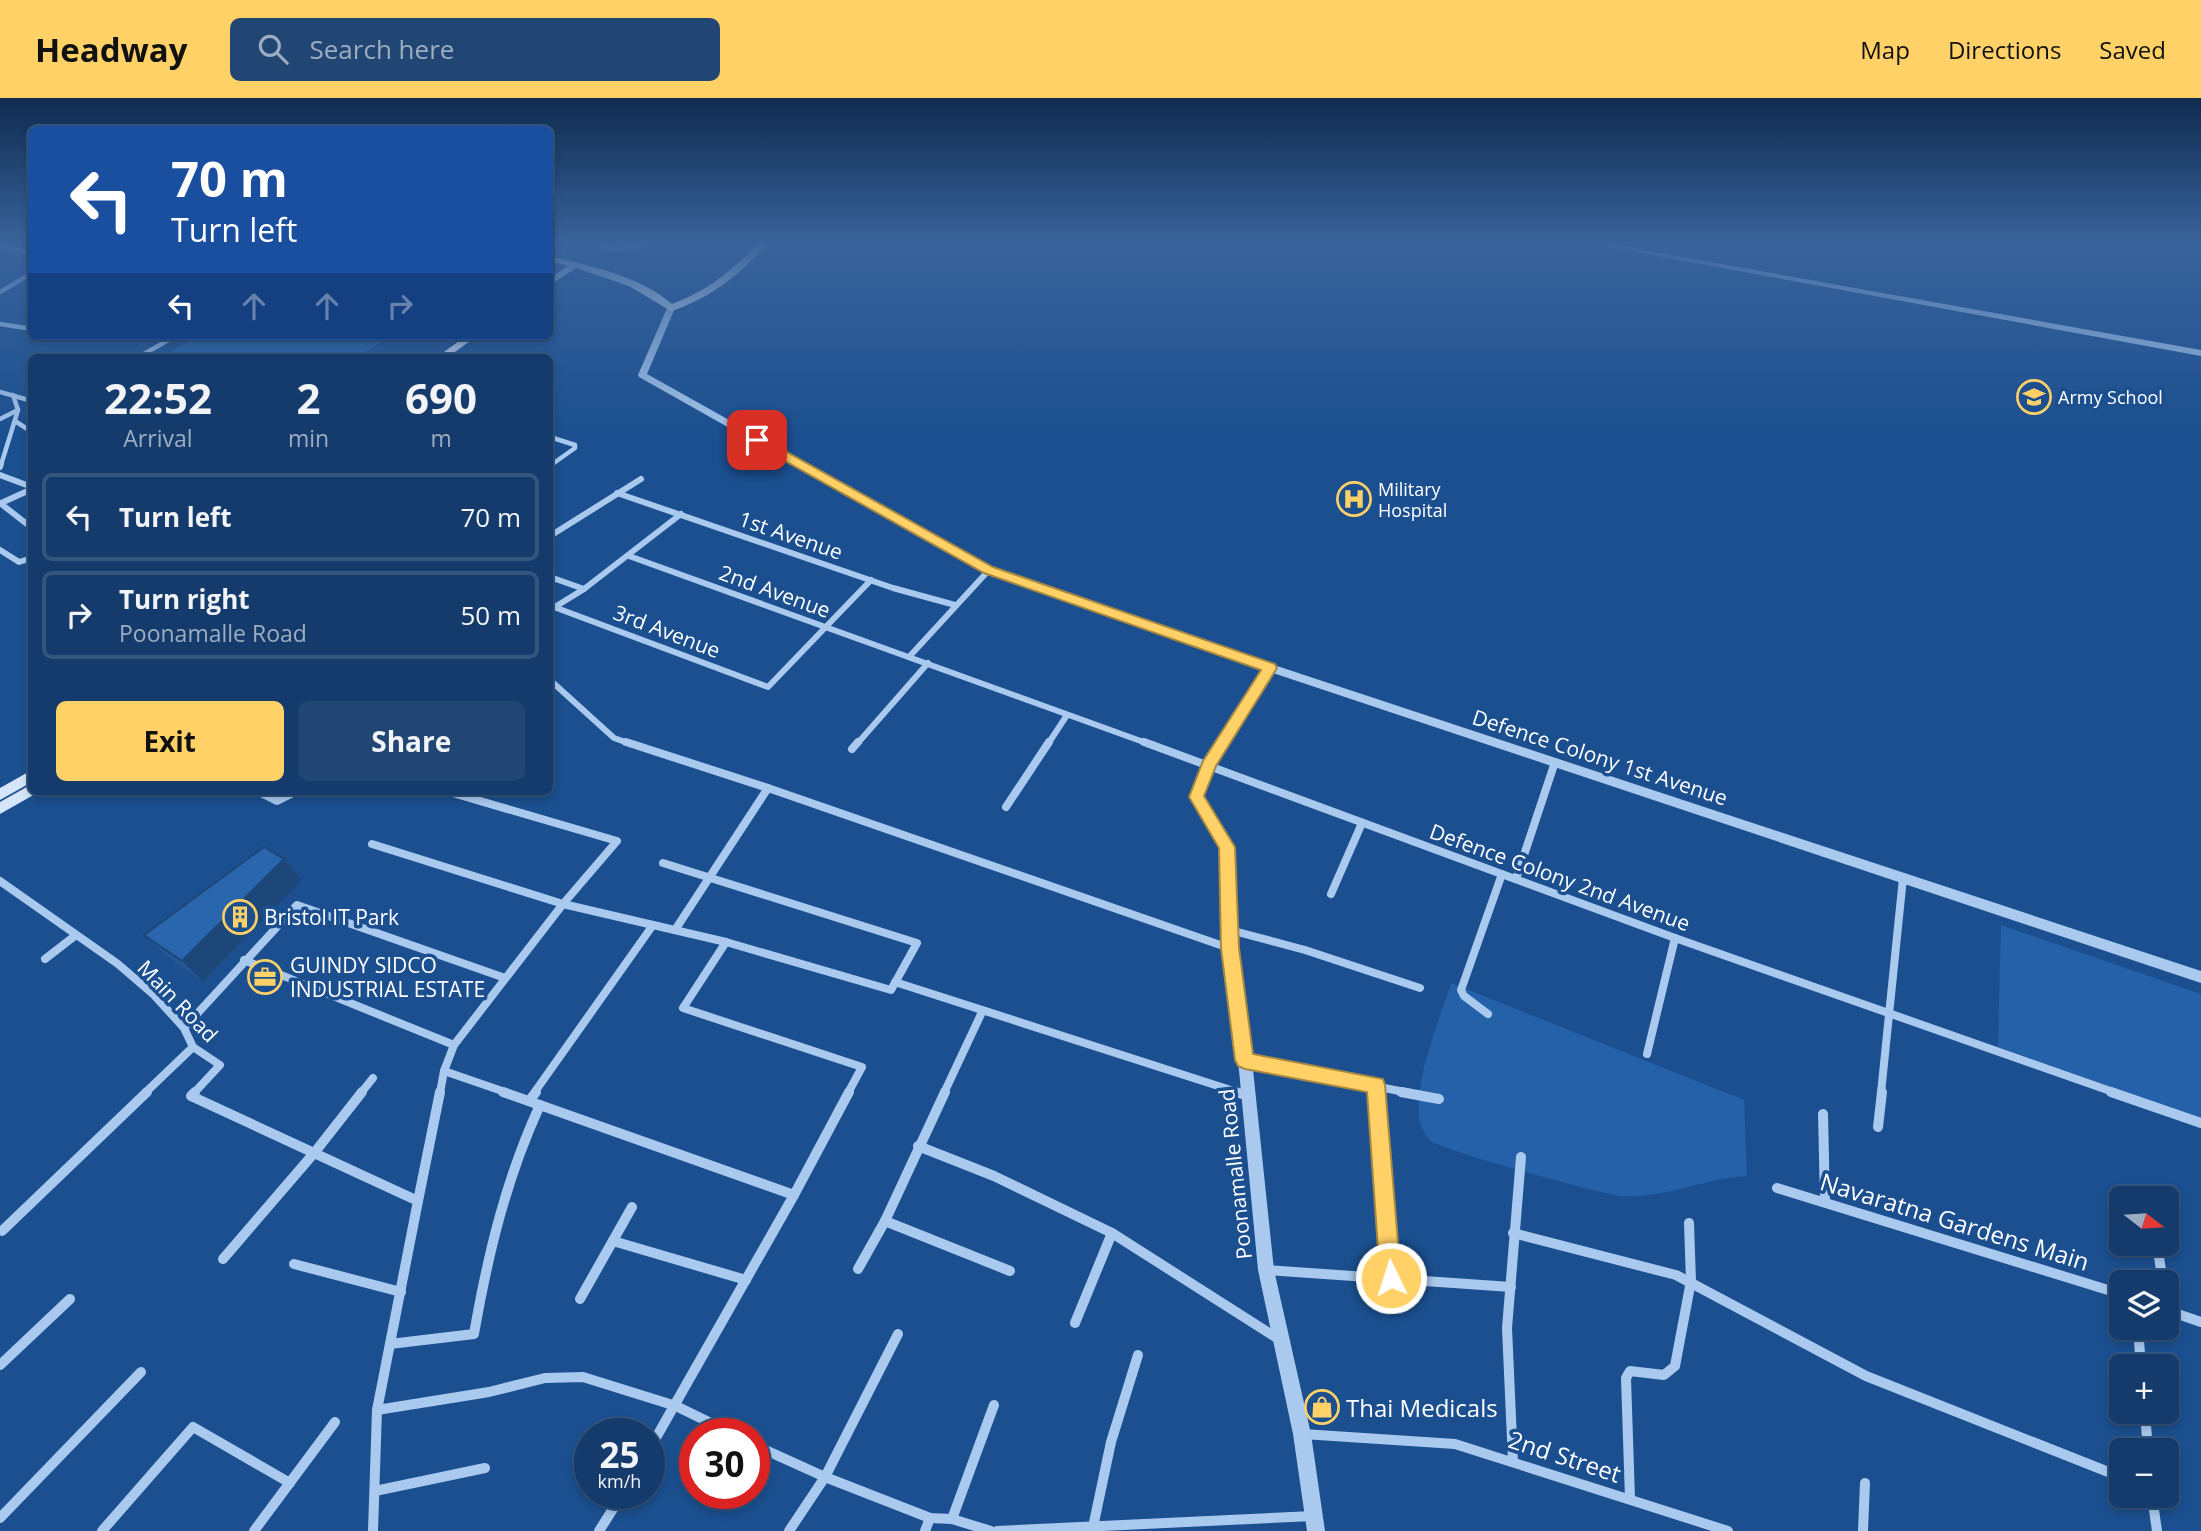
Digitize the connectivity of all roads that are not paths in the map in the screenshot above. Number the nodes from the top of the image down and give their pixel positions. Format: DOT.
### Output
graph roads {
  1 [pos="671,308"];
  2 [pos="1950,308"];
  3 [pos="0,324"];
  4 [pos="28,328"];
  5 [pos="168,340"];
  6 [pos="466,340"];
  7 [pos="2201,353"];
  8 [pos="144,354"];
  9 [pos="446,354"];
  10 [pos="0,392"];
  11 [pos="13,395"];
  12 [pos="28,400"];
  13 [pos="18,410"];
  14 [pos="0,419"];
  15 [pos="15,421"];
  16 [pos="28,429"];
  17 [pos="553,438"];
  18 [pos="553,463"];
  19 [pos="0,467"];
  20 [pos="0,475"];
  21 [pos="641,479"];
  22 [pos="28,486"];
  23 [pos="28,490"];
  24 [pos="617,493"];
  25 [pos="1,503"];
  26 [pos="681,514"];
  27 [pos="28,525"];
  28 [pos="553,534"];
  29 [pos="0,550"];
  30 [pos="629,556"];
  31 [pos="28,559"];
  32 [pos="989,570"];
  33 [pos="553,578"];
  34 [pos="871,580"];
  35 [pos="584,589"];
  36 [pos="955,605"];
  37 [pos="553,607"];
  38 [pos="553,608"];
  39 [pos="824,628"];
  40 [pos="909,657"];
  41 [pos="928,663"];
  42 [pos="1270,668"];
  43 [pos="553,683"];
  44 [pos="1067,715"];
  45 [pos="852,749"];
  46 [pos="1555,762"];
  47 [pos="1209,765"];
  48 [pos="28,778"];
  49 [pos="768,788"];
  50 [pos="28,792"];
  51 [pos="0,795"];
  52 [pos="265,795"];
  53 [pos="289,795"];
  54 [pos="460,795"];
  55 [pos="1006,807"];
  56 [pos="0,809"];
  57 [pos="1362,823"];
  58 [pos="372,844"];
  59 [pos="663,863"];
  60 [pos="1502,874"];
  61 [pos="710,877"];
  62 [pos="1903,878"];
  63 [pos="1516,879"];
  64 [pos="0,881"];
  65 [pos="1331,894"];
  66 [pos="563,904"];
  67 [pos="653,925"];
  68 [pos="1229,929"];
  69 [pos="675,930"];
  70 [pos="76,935"];
  71 [pos="1675,938"];
  72 [pos="726,942"];
  73 [pos="1230,948"];
  74 [pos="46,959"];
  75 [pos="244,960"];
  76 [pos="2201,977"];
  77 [pos="505,978"];
  78 [pos="895,982"];
  79 [pos="1420,988"];
  80 [pos="982,1012"];
  81 [pos="1889,1013"];
  82 [pos="1488,1014"];
  83 [pos="184,1028"];
  84 [pos="454,1045"];
  85 [pos="193,1047"];
  86 [pos="1647,1054"];
  87 [pos="1245,1060"];
  88 [pos="444,1071"];
  89 [pos="373,1078"];
  90 [pos="1376,1085"];
  91 [pos="1246,1095"];
  92 [pos="1439,1099"];
  93 [pos="529,1101"];
  94 [pos="540,1105"];
  95 [pos="1823,1114"];
  96 [pos="2201,1123"];
  97 [pos="1878,1127"];
  98 [pos="918,1146"];
  99 [pos="315,1152"];
  100 [pos="1521,1157"];
  101 [pos="1777,1188"];
  102 [pos="794,1195"];
  103 [pos="418,1201"];
  104 [pos="1825,1202"];
  105 [pos="632,1207"];
  106 [pos="885,1221"];
  107 [pos="1689,1223"];
  108 [pos="2,1231"];
  109 [pos="1112,1233"];
  110 [pos="1513,1233"];
  111 [pos="613,1241"];
  112 [pos="223,1259"];
  113 [pos="294,1264"];
  114 [pos="858,1269"];
  115 [pos="1266,1270"];
  116 [pos="1010,1271"];
  117 [pos="1391,1278"];
  118 [pos="746,1280"];
  119 [pos="1691,1281"];
  120 [pos="1511,1287"];
  121 [pos="2109,1290"];
  122 [pos="401,1292"];
  123 [pos="579,1298"];
  124 [pos="70,1299"];
  125 [pos="2179,1312"];
  126 [pos="2201,1322"];
  127 [pos="1075,1323"];
  128 [pos="898,1334"];
  129 [pos="1280,1340"];
  130 [pos="390,1343"];
  131 [pos="1138,1355"];
  132 [pos="0,1365"];
  133 [pos="141,1372"];
  134 [pos="994,1405"];
  135 [pos="676,1406"];
  136 [pos="377,1410"];
  137 [pos="700,1418"];
  138 [pos="335,1422"];
  139 [pos="665,1424"];
  140 [pos="1302,1434"];
  141 [pos="770,1452"];
  142 [pos="1513,1462"];
  143 [pos="485,1468"];
  144 [pos="2109,1473"];
  145 [pos="825,1477"];
  146 [pos="290,1483"];
  147 [pos="1865,1483"];
  148 [pos="375,1491"];
  149 [pos="1630,1499"];
  150 [pos="2154,1508"];
  151 [pos="613,1509"];
  152 [pos="0,1518"];
  153 [pos="930,1518"];
  154 [pos="952,1519"];
  155 [pos="1315,1524"];
  156 [pos="1093,1527"];
  157 [pos="102,1531"];
  158 [pos="254,1531"];
  159 [pos="373,1531"];
  160 [pos="599,1531"];
  161 [pos="789,1531"];
  162 [pos="925,1531"];
  163 [pos="991,1531"];
  164 [pos="997,1531"];
  165 [pos="1728,1531"];
  166 [pos="1863,1531"];
  167 [pos="2157,1531"];
  1 -- 32 [label="street"];
  2 -- 7 [label="street"];
  3 -- 4 [label="street"];
  5 -- 8 [label="street"];
  6 -- 9 [label="main road"];
  10 -- 11 [label="street"];
  11 -- 12 [label="street"];
  11 -- 13 [label="street"];
  13 -- 14 [label="street"];
  13 -- 15 [label="street"];
  15 -- 16 [label="street"];
  15 -- 19 [label="street"];
  17 -- 18 [label="street"];
  20 -- 22 [label="street"];
  21 -- 24 [label="street"];
  23 -- 25 [label="street"];
  24 -- 26 [label="street, 1st Avenue"];
  24 -- 28 [label="street"];
  25 -- 27 [label="street"];
  26 -- 30 [label="street"];
  26 -- 34 [label="street, 1st Avenue"];
  29 -- 31 [label="street"];
  30 -- 35 [label="street"];
  30 -- 39 [label="street, 2nd Avenue"];
  32 -- 36 [label="street"];
  32 -- 42 [label="street, Defence Colony 1st Avenue"];
  33 -- 35 [label="street"];
  34 -- 36 [label="street, 1st Avenue"];
  34 -- 39 [label="street"];
  35 -- 37 [label="street"];
  36 -- 40 [label="street"];
  38 -- 39 [label="street, 3rd Avenue"];
  39 -- 40 [label="street, 2nd Avenue"];
  40 -- 41 [label="street, Defence Colony 2nd Avenue"];
  41 -- 44 [label="street, Defence Colony 2nd Avenue"];
  41 -- 45 [label="street"];
  42 -- 46 [label="street, Defence Colony 1st Avenue"];
  42 -- 47 [label="street, Poonamalle Road"];
  43 -- 49 [label="street"];
  44 -- 47 [label="street, Defence Colony 2nd Avenue"];
  44 -- 55 [label="street"];
  46 -- 62 [label="street, Defence Colony 1st Avenue"];
  46 -- 63 [label="street"];
  47 -- 57 [label="street, Defence Colony 2nd Avenue"];
  47 -- 68 [label="street, Poonamalle Road"];
  48 -- 51 [label="main road"];
  49 -- 61 [label="street"];
  49 -- 73 [label="street"];
  50 -- 56 [label="main road"];
  52 -- 53 [label="street"];
  54 -- 66 [label="street"];
  57 -- 60 [label="street, Defence Colony 2nd Avenue"];
  57 -- 65 [label="street"];
  58 -- 66 [label="street"];
  59 -- 61 [label="street"];
  60 -- 63 [label="street, Defence Colony 2nd Avenue"];
  60 -- 82 [label="street"];
  61 -- 69 [label="street"];
  61 -- 78 [label="street"];
  62 -- 76 [label="street, Defence Colony 1st Avenue"];
  62 -- 81 [label="street"];
  63 -- 71 [label="street, Defence Colony 2nd Avenue"];
  64 -- 70 [label="street, Main Road"];
  66 -- 67 [label="street"];
  66 -- 77 [label="street"];
  67 -- 69 [label="street"];
  67 -- 93 [label="street"];
  68 -- 73 [label="street, Poonamalle Road"];
  68 -- 79 [label="street"];
  69 -- 72 [label="street"];
  70 -- 74 [label="street"];
  70 -- 83 [label="street, Main Road"];
  71 -- 81 [label="street, Defence Colony 2nd Avenue"];
  71 -- 86 [label="street"];
  72 -- 78 [label="street"];
  72 -- 102 [label="street"];
  73 -- 87 [label="street, Poonamalle Road"];
  75 -- 77 [label="street"];
  75 -- 83 [label="street"];
  75 -- 84 [label="street"];
  77 -- 84 [label="street"];
  78 -- 80 [label="street"];
  80 -- 91 [label="street"];
  80 -- 98 [label="street"];
  81 -- 96 [label="street, Defence Colony 2nd Avenue"];
  81 -- 97 [label="street"];
  83 -- 85 [label="street, Main Road"];
  84 -- 88 [label="street"];
  85 -- 99 [label="street, Main Road"];
  85 -- 108 [label="street"];
  87 -- 90 [label="street"];
  87 -- 91 [label="street, Poonamalle Road"];
  88 -- 93 [label="street"];
  88 -- 103 [label="street"];
  89 -- 99 [label="street"];
  90 -- 92 [label="street"];
  90 -- 117 [label="street"];
  91 -- 115 [label="street, Poonamalle Road"];
  93 -- 94 [label="street"];
  94 -- 102 [label="street"];
  94 -- 130 [label="street"];
  95 -- 104 [label="street"];
  98 -- 106 [label="street"];
  98 -- 109 [label="street"];
  99 -- 103 [label="street"];
  99 -- 112 [label="street"];
  100 -- 110 [label="street"];
  101 -- 104 [label="street, Navaratna Gardens Main"];
  102 -- 118 [label="street"];
  103 -- 122 [label="street"];
  104 -- 121 [label="street, Navaratna Gardens Main"];
  105 -- 111 [label="street"];
  106 -- 114 [label="street"];
  106 -- 116 [label="street"];
  107 -- 119 [label="street"];
  109 -- 127 [label="street"];
  109 -- 129 [label="street"];
  110 -- 119 [label="street"];
  110 -- 120 [label="street"];
  111 -- 118 [label="street"];
  111 -- 123 [label="street"];
  113 -- 122 [label="street"];
  115 -- 117 [label="street"];
  115 -- 129 [label="street, Poonamalle Road"];
  117 -- 120 [label="street"];
  118 -- 135 [label="street"];
  119 -- 144 [label="street"];
  119 -- 149 [label="street"];
  120 -- 142 [label="street"];
  122 -- 130 [label="street"];
  124 -- 132 [label="street"];
  125 -- 126 [label="street"];
  128 -- 145 [label="street"];
  129 -- 140 [label="street, Poonamalle Road"];
  130 -- 136 [label="street"];
  131 -- 156 [label="street"];
  133 -- 152 [label="street"];
  134 -- 154 [label="street"];
  135 -- 136 [label="street"];
  135 -- 137 [label="street"];
  135 -- 139 [label="street"];
  136 -- 148 [label="street"];
  138 -- 146 [label="street"];
  140 -- 142 [label="street, 2nd Street"];
  140 -- 155 [label="street, Poonamalle Road"];
  141 -- 145 [label="street"];
  142 -- 149 [label="street, 2nd Street"];
  143 -- 148 [label="street"];
  145 -- 153 [label="street"];
  145 -- 161 [label="street"];
  146 -- 157 [label="street"];
  146 -- 158 [label="street"];
  147 -- 166 [label="street"];
  148 -- 159 [label="street"];
  149 -- 165 [label="street, 2nd Street"];
  150 -- 167 [label="street"];
  151 -- 160 [label="street"];
  153 -- 154 [label="street"];
  153 -- 162 [label="street"];
  154 -- 163 [label="street"];
  155 -- 156 [label="street"];
  156 -- 164 [label="street"];
}
